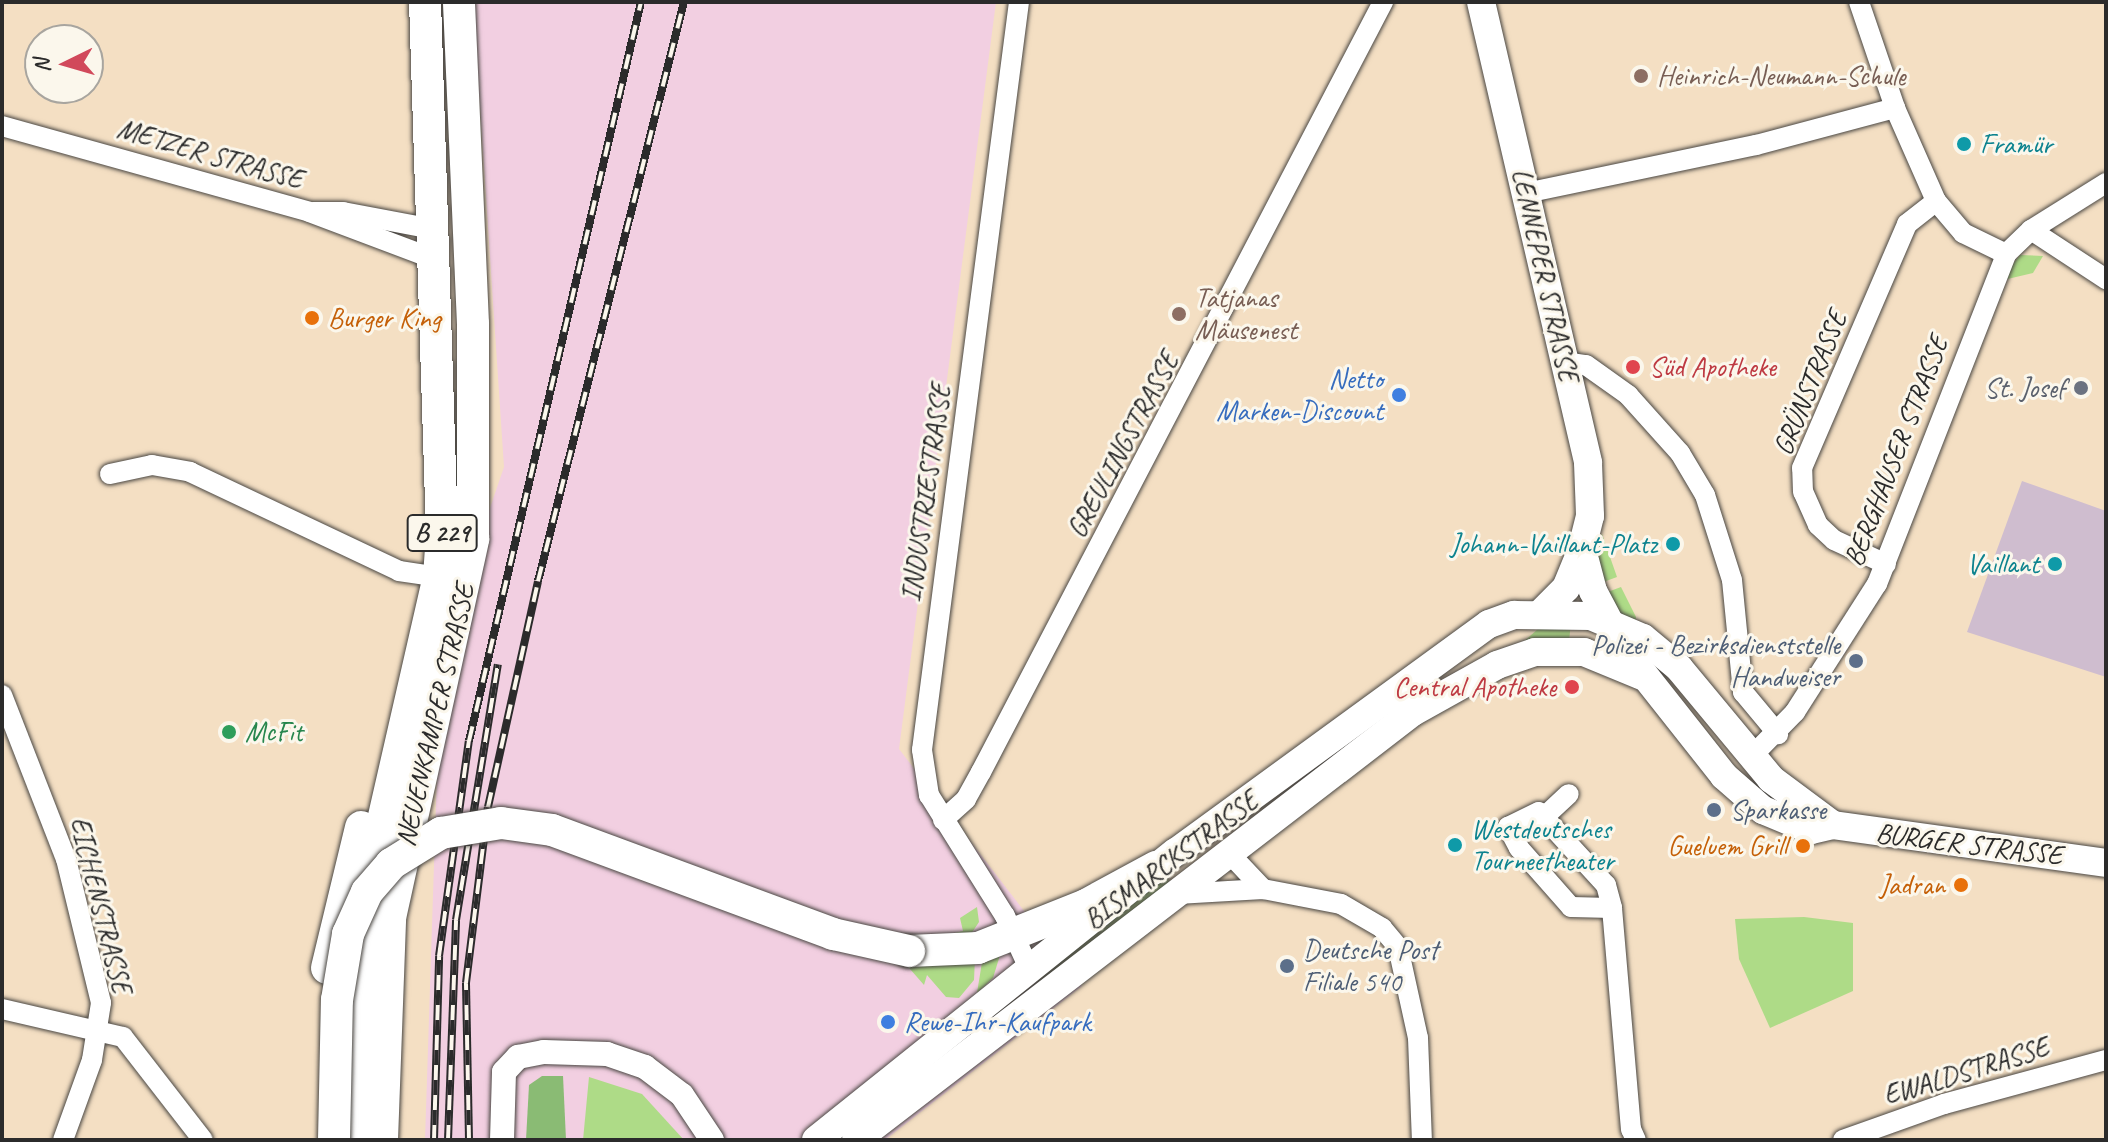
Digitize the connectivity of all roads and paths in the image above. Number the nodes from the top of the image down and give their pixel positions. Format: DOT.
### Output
graph roads {
  1 [pos="425,2"];
  2 [pos="459,2"];
  3 [pos="1019,2"];
  4 [pos="1383,2"];
  5 [pos="1481,2"];
  6 [pos="1859,2"];
  7 [pos="1895,108"];
  8 [pos="2,126"];
  9 [pos="2106,183"];
  10 [pos="1526,193"];
  11 [pos="1936,201"];
  12 [pos="309,212"];
  13 [pos="2031,230"];
  14 [pos="433,244"];
  15 [pos="469,250"];
  16 [pos="2006,254"];
  17 [pos="2106,279"];
  18 [pos="1564,362"];
  19 [pos="110,474"];
  20 [pos="1886,564"];
  21 [pos="439,577"];
  22 [pos="1579,597"];
  23 [pos="1608,620"];
  24 [pos="1573,651"];
  25 [pos="1642,676"];
  26 [pos="2,695"];
  27 [pos="1672,711"];
  28 [pos="1778,734"];
  29 [pos="1751,757"];
  30 [pos="392,767"];
  31 [pos="1569,794"];
  32 [pos="1543,818"];
  33 [pos="943,820"];
  34 [pos="1833,825"];
  35 [pos="1210,827"];
  36 [pos="406,838"];
  37 [pos="1229,853"];
  38 [pos="2106,863"];
  39 [pos="1156,867"];
  40 [pos="1263,889"];
  41 [pos="1177,894"];
  42 [pos="1612,908"];
  43 [pos="1015,935"];
  44 [pos="1028,966"];
  45 [pos="2,1009"];
  46 [pos="371,1020"];
  47 [pos="99,1028"];
  48 [pos="985,1039"];
  49 [pos="2106,1060"];
  50 [pos="63,1140"];
  51 [pos="203,1140"];
  52 [pos="319,1140"];
  53 [pos="334,1140"];
  54 [pos="357,1140"];
  55 [pos="382,1140"];
  56 [pos="403,1140"];
  57 [pos="502,1140"];
  58 [pos="712,1140"];
  59 [pos="816,1140"];
  60 [pos="856,1140"];
  61 [pos="1422,1140"];
  62 [pos="1636,1140"];
  63 [pos="1843,1140"];
  1 -- 14 [label="main road, NEUENKAMPER STRASSE / B 229"];
  2 -- 15 [label="main road, NEUENKAMPER STRASSE / B 229"];
  3 -- 33 [label="street, INDUSTRIESTRASSE"];
  4 -- 33 [label="street, GREULINGSTRASSE"];
  5 -- 10 [label="main road, LENNEPER STRASSE"];
  6 -- 7 [label="street"];
  7 -- 10 [label="street"];
  7 -- 11 [label="street"];
  8 -- 12 [label="street, METZER STRASSE"];
  9 -- 13 [label="street, BERGHAUSER STRASSE"];
  10 -- 18 [label="main road, LENNEPER STRASSE"];
  11 -- 16 [label="street"];
  11 -- 20 [label="street, GRÜNSTRASSE"];
  12 -- 14 [label="street, METZER STRASSE"];
  12 -- 14 [label="street, METZER STRASSE"];
  13 -- 16 [label="street, BERGHAUSER STRASSE"];
  13 -- 17 [label="street"];
  14 -- 15 [label="main road"];
  14 -- 21 [label="main road, NEUENKAMPER STRASSE / B 229"];
  15 -- 36 [label="main road, NEUENKAMPER STRASSE / B 229"];
  16 -- 20 [label="street, BERGHAUSER STRASSE"];
  18 -- 22 [label="main road, LENNEPER STRASSE"];
  18 -- 28 [label="street"];
  19 -- 21 [label="street"];
  20 -- 28 [label="street, BERGHAUSER STRASSE"];
  21 -- 30 [label="main road, NEUENKAMPER STRASSE / B 229"];
  22 -- 23 [label="main road, BURGER STRASSE"];
  22 -- 35 [label="main road, BISMARCKSTRASSE"];
  23 -- 25 [label="main road, BURGER STRASSE"];
  23 -- 29 [label="main road"];
  24 -- 25 [label="main road, BURGER STRASSE"];
  24 -- 37 [label="main road, BISMARCKSTRASSE"];
  25 -- 27 [label="main road, BURGER STRASSE"];
  26 -- 47 [label="street, EICHENSTRASSE"];
  27 -- 29 [label="main road"];
  27 -- 34 [label="main road, BURGER STRASSE"];
  28 -- 29 [label="street, BERGHAUSER STRASSE"];
  29 -- 34 [label="main road"];
  30 -- 46 [label="main road, NEUENKAMPER STRASSE / B 229"];
  30 -- 52 [label="main road, B 229"];
  31 -- 32 [label="street"];
  32 -- 42 [label="street"];
  32 -- 42 [label="street"];
  33 -- 43 [label="street, INDUSTRIESTRASSE"];
  34 -- 38 [label="main road, BURGER STRASSE"];
  35 -- 37 [label="main road"];
  35 -- 39 [label="main road, BISMARCKSTRASSE"];
  36 -- 46 [label="main road, NEUENKAMPER STRASSE / B 229"];
  36 -- 56 [label="main road, B 229"];
  37 -- 40 [label="street"];
  37 -- 41 [label="main road, BISMARCKSTRASSE"];
  39 -- 43 [label="main road"];
  39 -- 44 [label="main road, BISMARCKSTRASSE"];
  40 -- 41 [label="street"];
  40 -- 61 [label="street"];
  41 -- 48 [label="main road, BISMARCKSTRASSE"];
  42 -- 62 [label="street"];
  43 -- 44 [label="street, INDUSTRIESTRASSE"];
  43 -- 53 [label="main road, bridge"];
  44 -- 48 [label="main road"];
  44 -- 59 [label="main road, BISMARCKSTRASSE"];
  45 -- 47 [label="street"];
  46 -- 54 [label="main road, NEUENKAMPER STRASSE / B 229"];
  46 -- 55 [label="main road, NEUENKAMPER STRASSE / B 229"];
  47 -- 50 [label="street"];
  47 -- 51 [label="street, EICHENSTRASSE"];
  48 -- 60 [label="main road, BISMARCKSTRASSE"];
  49 -- 63 [label="street, EWALDSTRASSE"];
  57 -- 58 [label="street"];
}
